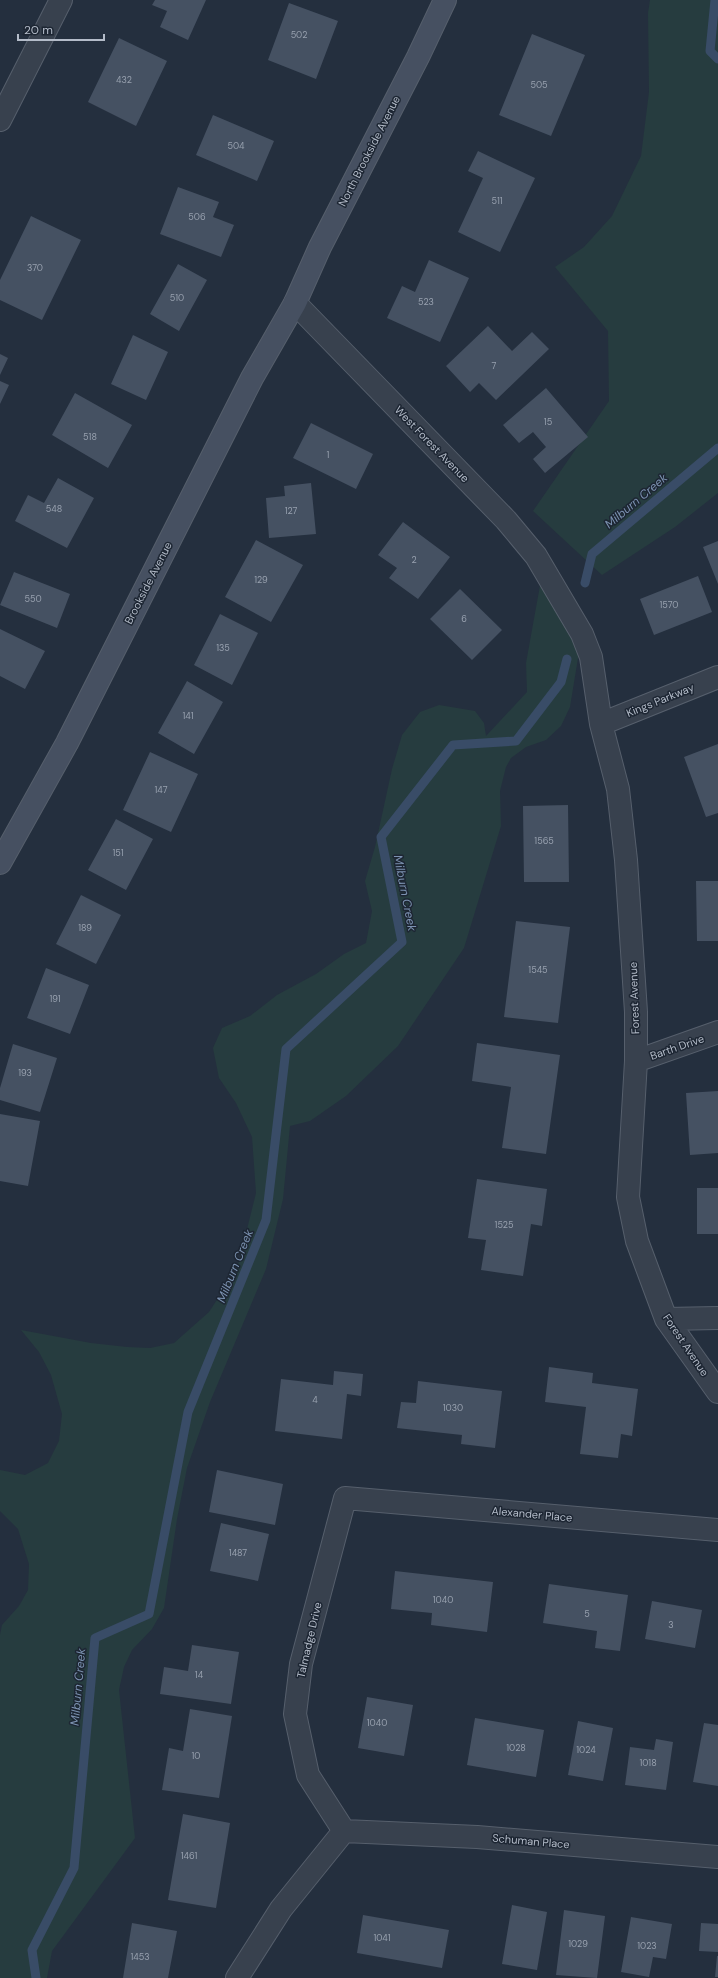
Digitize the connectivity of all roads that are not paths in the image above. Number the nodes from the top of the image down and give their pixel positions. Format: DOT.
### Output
graph roads {
  1 [pos="61,0"];
  2 [pos="445,0"];
  3 [pos="0,120"];
  4 [pos="295,303"];
  5 [pos="558,592"];
  6 [pos="718,677"];
  7 [pos="601,724"];
  8 [pos="0,863"];
  9 [pos="718,1032"];
  10 [pos="636,1062"];
  11 [pos="718,1318"];
  12 [pos="666,1319"];
  13 [pos="718,1392"];
  14 [pos="345,1498"];
  15 [pos="718,1530"];
  16 [pos="344,1831"];
  17 [pos="718,1857"];
  18 [pos="237,1978"];
  1 -- 3 [label="street"];
  2 -- 4 [label="main road, North Brookside Avenue"];
  4 -- 5 [label="street, West Forest Avenue"];
  4 -- 8 [label="main road, Brookside Avenue"];
  5 -- 7 [label="street, Forest Avenue"];
  6 -- 7 [label="street, Kings Parkway"];
  7 -- 10 [label="street, Forest Avenue"];
  9 -- 10 [label="street, Barth Drive"];
  10 -- 12 [label="street, Forest Avenue"];
  11 -- 12 [label="street"];
  12 -- 13 [label="street, Forest Avenue"];
  14 -- 15 [label="street, Alexander Place"];
  14 -- 16 [label="street, Talmadge Drive"];
  16 -- 17 [label="street, Schuman Place"];
  16 -- 18 [label="street"];
}
